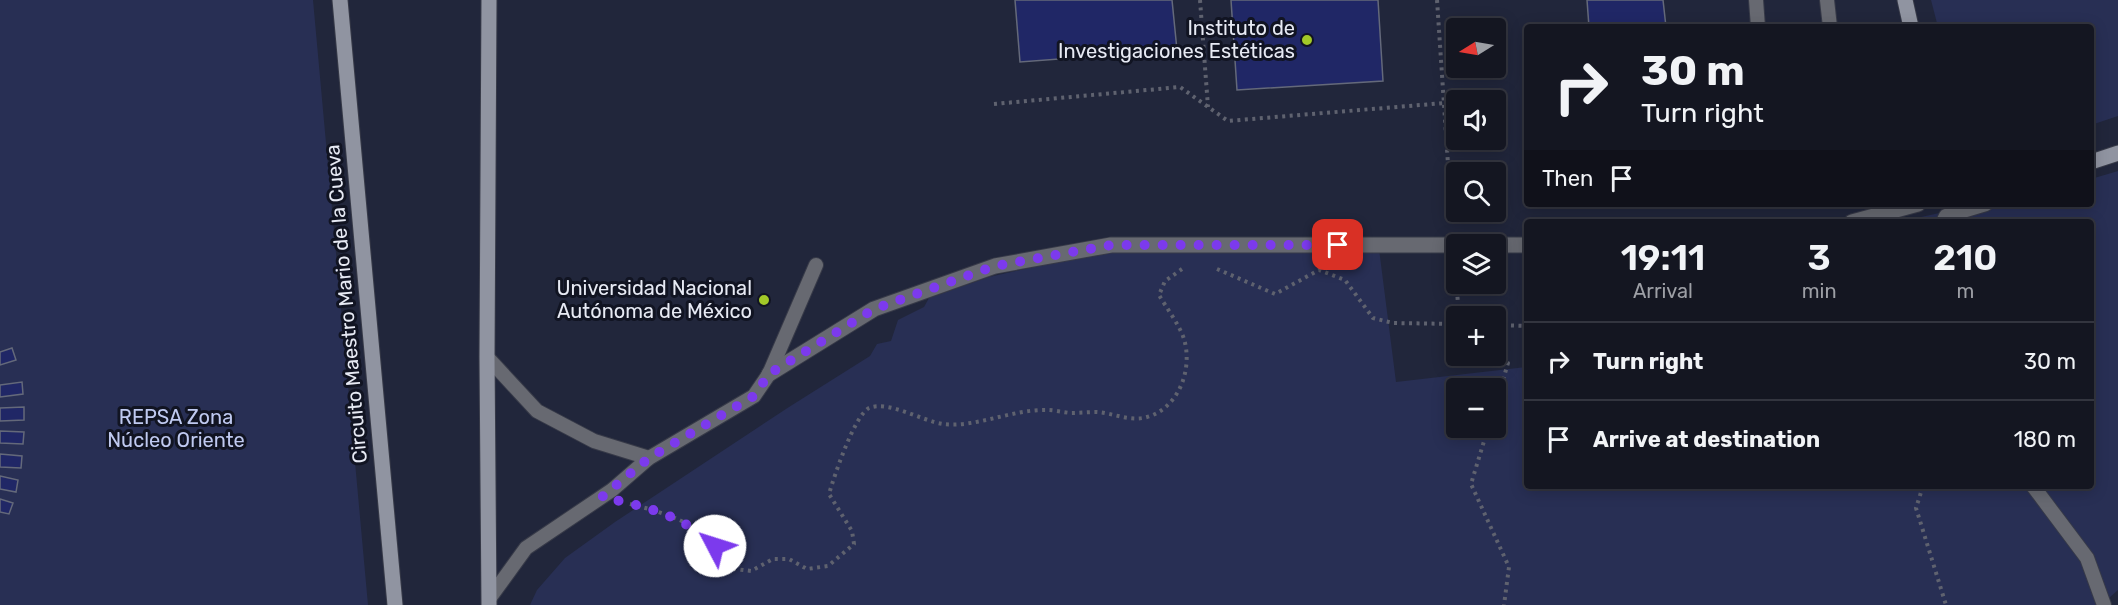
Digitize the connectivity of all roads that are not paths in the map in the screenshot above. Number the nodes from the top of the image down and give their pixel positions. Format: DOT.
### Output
graph roads {
  1 [pos="340,0"];
  2 [pos="489,0"];
  3 [pos="1756,0"];
  4 [pos="1827,0"];
  5 [pos="1905,0"];
  6 [pos="1758,24"];
  7 [pos="1830,24"];
  8 [pos="1910,24"];
  9 [pos="2118,153"];
  10 [pos="2094,161"];
  11 [pos="1907,207"];
  12 [pos="1976,207"];
  13 [pos="1863,219"];
  14 [pos="1944,219"];
  15 [pos="1524,244"];
  16 [pos="1446,245"];
  17 [pos="1506,245"];
  18 [pos="816,265"];
  19 [pos="487,357"];
  20 [pos="769,374"];
  21 [pos="649,458"];
  22 [pos="2035,489"];
  23 [pos="489,602"];
  24 [pos="396,603"];
  25 [pos="2104,605"];
  1 -- 24 [label="street, Circuito Maestro Mario de la Cueva"];
  2 -- 19 [label="street"];
  3 -- 6 [label="lane"];
  4 -- 7 [label="lane"];
  5 -- 8 [label="street"];
  9 -- 10 [label="street"];
  11 -- 13 [label="street"];
  12 -- 14 [label="lane"];
  15 -- 17 [label="street"];
  16 -- 20 [label="street"];
  18 -- 20 [label="lane"];
  19 -- 21 [label="lane"];
  19 -- 23 [label="street"];
  20 -- 21 [label="lane"];
  21 -- 23 [label="lane"];
  22 -- 25 [label="lane"];
}
